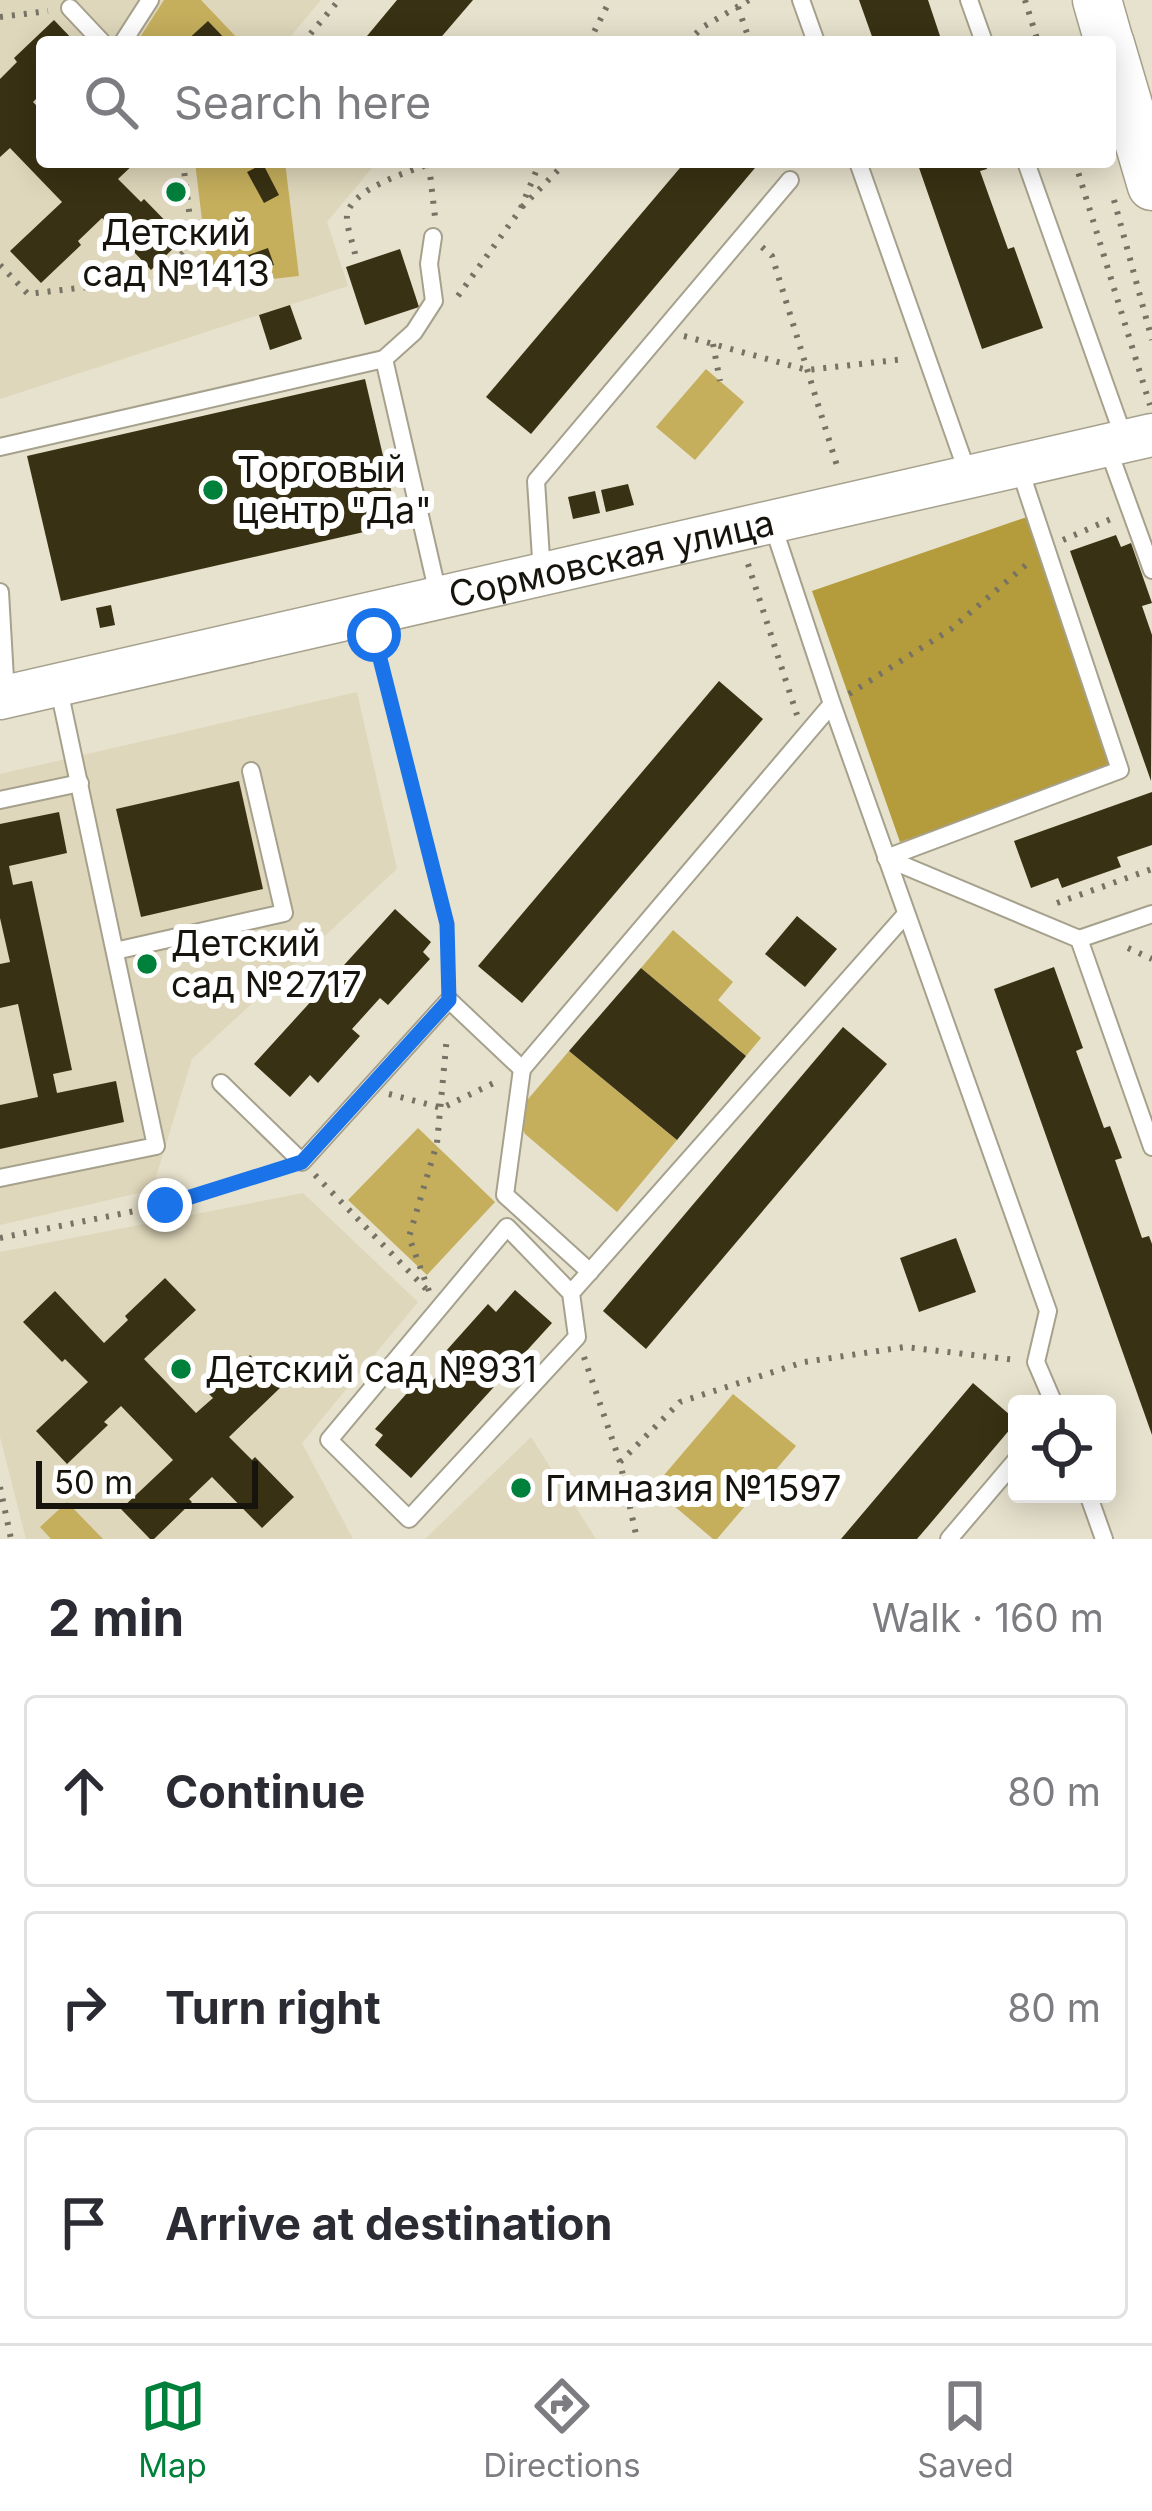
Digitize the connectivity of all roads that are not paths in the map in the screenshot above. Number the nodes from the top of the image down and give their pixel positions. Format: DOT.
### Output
graph roads {
  1 [pos="150,0"];
  2 [pos="801,0"];
  3 [pos="969,0"];
  4 [pos="1097,0"];
  5 [pos="70,8"];
  6 [pos="96,36"];
  7 [pos="127,36"];
  8 [pos="814,36"];
  9 [pos="982,36"];
  10 [pos="1108,36"];
  11 [pos="1116,84"];
  12 [pos="860,168"];
  13 [pos="1028,168"];
  14 [pos="790,180"];
  15 [pos="1131,185"];
  16 [pos="433,237"];
  17 [pos="384,359"];
  18 [pos="1134,434"];
  19 [pos="0,447"];
  20 [pos="1019,466"];
  21 [pos="969,477"];
  22 [pos="771,522"];
  23 [pos="1152,570"];
  24 [pos="542,574"];
  25 [pos="0,592"];
  26 [pos="439,598"];
  27 [pos="58,685"];
  28 [pos="3,697"];
  29 [pos="832,704"];
  30 [pos="251,771"];
  31 [pos="80,783"];
  32 [pos="0,800"];
  33 [pos="886,858"];
  34 [pos="906,914"];
  35 [pos="1152,914"];
  36 [pos="1078,939"];
  37 [pos="115,951"];
  38 [pos="522,1069"];
  39 [pos="221,1083"];
  40 [pos="1152,1147"];
  41 [pos="0,1178"];
  42 [pos="590,1272"];
  43 [pos="571,1293"];
  44 [pos="1050,1395"];
  45 [pos="1008,1470"];
  46 [pos="1091,1503"];
  47 [pos="949,1539"];
  48 [pos="1104,1539"];
  1 -- 7 [label="lane"];
  2 -- 8 [label="lane"];
  3 -- 9 [label="lane"];
  4 -- 10 [label="main road"];
  5 -- 6 [label="lane"];
  11 -- 15 [label="main road"];
  12 -- 21 [label="lane"];
  13 -- 18 [label="lane"];
  14 -- 24 [label="lane"];
  16 -- 17 [label="lane"];
  17 -- 19 [label="lane"];
  17 -- 26 [label="lane"];
  18 -- 20 [label="street, Сормовская улица"];
  18 -- 23 [label="lane"];
  20 -- 21 [label="street, Сормовская улица"];
  20 -- 33 [label="lane"];
  21 -- 22 [label="street, Сормовская улица"];
  22 -- 24 [label="street, Сормовская улица"];
  22 -- 29 [label="lane"];
  24 -- 26 [label="street, Сормовская улица"];
  25 -- 28 [label="lane"];
  26 -- 27 [label="street, Сормовская улица"];
  27 -- 28 [label="street, Сормовская улица"];
  27 -- 31 [label="lane"];
  29 -- 33 [label="lane"];
  29 -- 38 [label="lane"];
  30 -- 37 [label="lane"];
  31 -- 32 [label="lane"];
  31 -- 37 [label="lane"];
  33 -- 34 [label="lane"];
  33 -- 36 [label="lane"];
  34 -- 42 [label="lane"];
  34 -- 44 [label="lane"];
  35 -- 36 [label="lane"];
  36 -- 40 [label="lane"];
  37 -- 41 [label="lane"];
  38 -- 39 [label="lane"];
  38 -- 42 [label="lane"];
  42 -- 43 [label="lane"];
  43 -- 43 [label="lane"];
  45 -- 47 [label="lane"];
  46 -- 48 [label="lane"];
}
